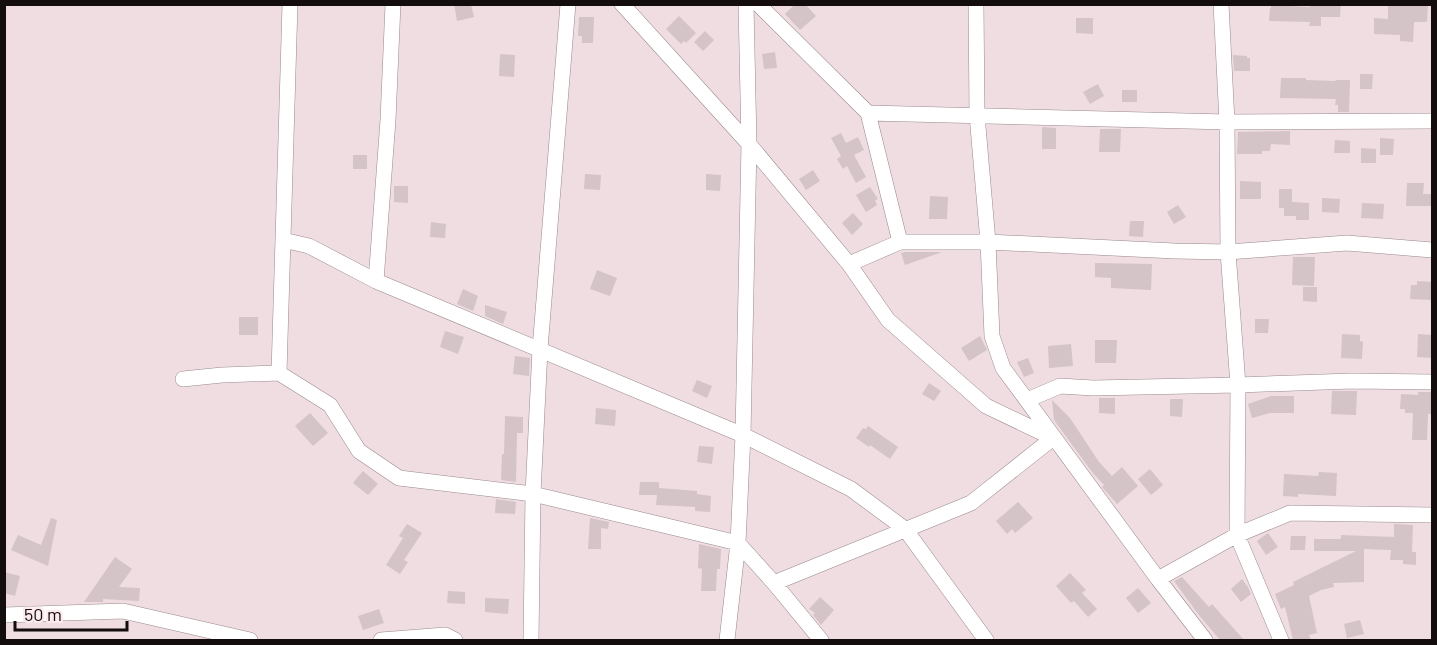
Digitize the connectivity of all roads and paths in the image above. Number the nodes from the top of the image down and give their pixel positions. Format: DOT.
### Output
graph roads {
  1 [pos="291,4"];
  2 [pos="393,4"];
  3 [pos="568,4"];
  4 [pos="622,4"];
  5 [pos="746,4"];
  6 [pos="758,4"];
  7 [pos="976,4"];
  8 [pos="1221,4"];
  9 [pos="868,113"];
  10 [pos="977,115"];
  11 [pos="1432,121"];
  12 [pos="1227,122"];
  13 [pos="749,144"];
  14 [pos="283,240"];
  15 [pos="900,242"];
  16 [pos="988,242"];
  17 [pos="1432,250"];
  18 [pos="1228,252"];
  19 [pos="849,264"];
  20 [pos="376,281"];
  21 [pos="540,349"];
  22 [pos="279,374"];
  23 [pos="183,379"];
  24 [pos="1432,382"];
  25 [pos="1238,385"];
  26 [pos="1027,400"];
  27 [pos="742,435"];
  28 [pos="1053,438"];
  29 [pos="533,494"];
  30 [pos="1432,515"];
  31 [pos="905,529"];
  32 [pos="1237,535"];
  33 [pos="738,543"];
  34 [pos="1158,579"];
  35 [pos="774,583"];
  36 [pos="4,615"];
  37 [pos="250,640"];
  38 [pos="381,640"];
  39 [pos="454,640"];
  40 [pos="531,640"];
  41 [pos="727,640"];
  42 [pos="821,640"];
  43 [pos="986,640"];
  44 [pos="1205,640"];
  45 [pos="1281,640"];
  1 -- 14 [label="street"];
  2 -- 20 [label="street"];
  3 -- 21 [label="street"];
  4 -- 13 [label="street"];
  5 -- 13 [label="street"];
  6 -- 9 [label="street"];
  7 -- 10 [label="street"];
  8 -- 12 [label="street"];
  9 -- 10 [label="street"];
  9 -- 15 [label="street"];
  10 -- 12 [label="street"];
  10 -- 16 [label="street"];
  11 -- 12 [label="street"];
  12 -- 18 [label="street"];
  13 -- 19 [label="street"];
  13 -- 27 [label="street"];
  14 -- 20 [label="street"];
  14 -- 22 [label="street"];
  15 -- 16 [label="street"];
  15 -- 19 [label="street"];
  16 -- 18 [label="street"];
  16 -- 26 [label="street"];
  17 -- 18 [label="street"];
  18 -- 25 [label="street"];
  19 -- 28 [label="street"];
  20 -- 21 [label="street"];
  21 -- 27 [label="street"];
  21 -- 29 [label="street"];
  22 -- 23 [label="street"];
  22 -- 29 [label="street"];
  24 -- 25 [label="street"];
  25 -- 26 [label="street"];
  25 -- 32 [label="street"];
  26 -- 28 [label="street"];
  27 -- 31 [label="street"];
  27 -- 33 [label="street"];
  28 -- 31 [label="street"];
  28 -- 34 [label="street"];
  29 -- 33 [label="street"];
  29 -- 40 [label="street"];
  30 -- 32 [label="street"];
  31 -- 35 [label="street"];
  31 -- 43 [label="street"];
  32 -- 34 [label="street"];
  32 -- 45 [label="street"];
  33 -- 35 [label="street"];
  33 -- 41 [label="street"];
  34 -- 44 [label="street"];
  35 -- 42 [label="street"];
  36 -- 37 [label="street"];
  38 -- 39 [label="street"];
}
